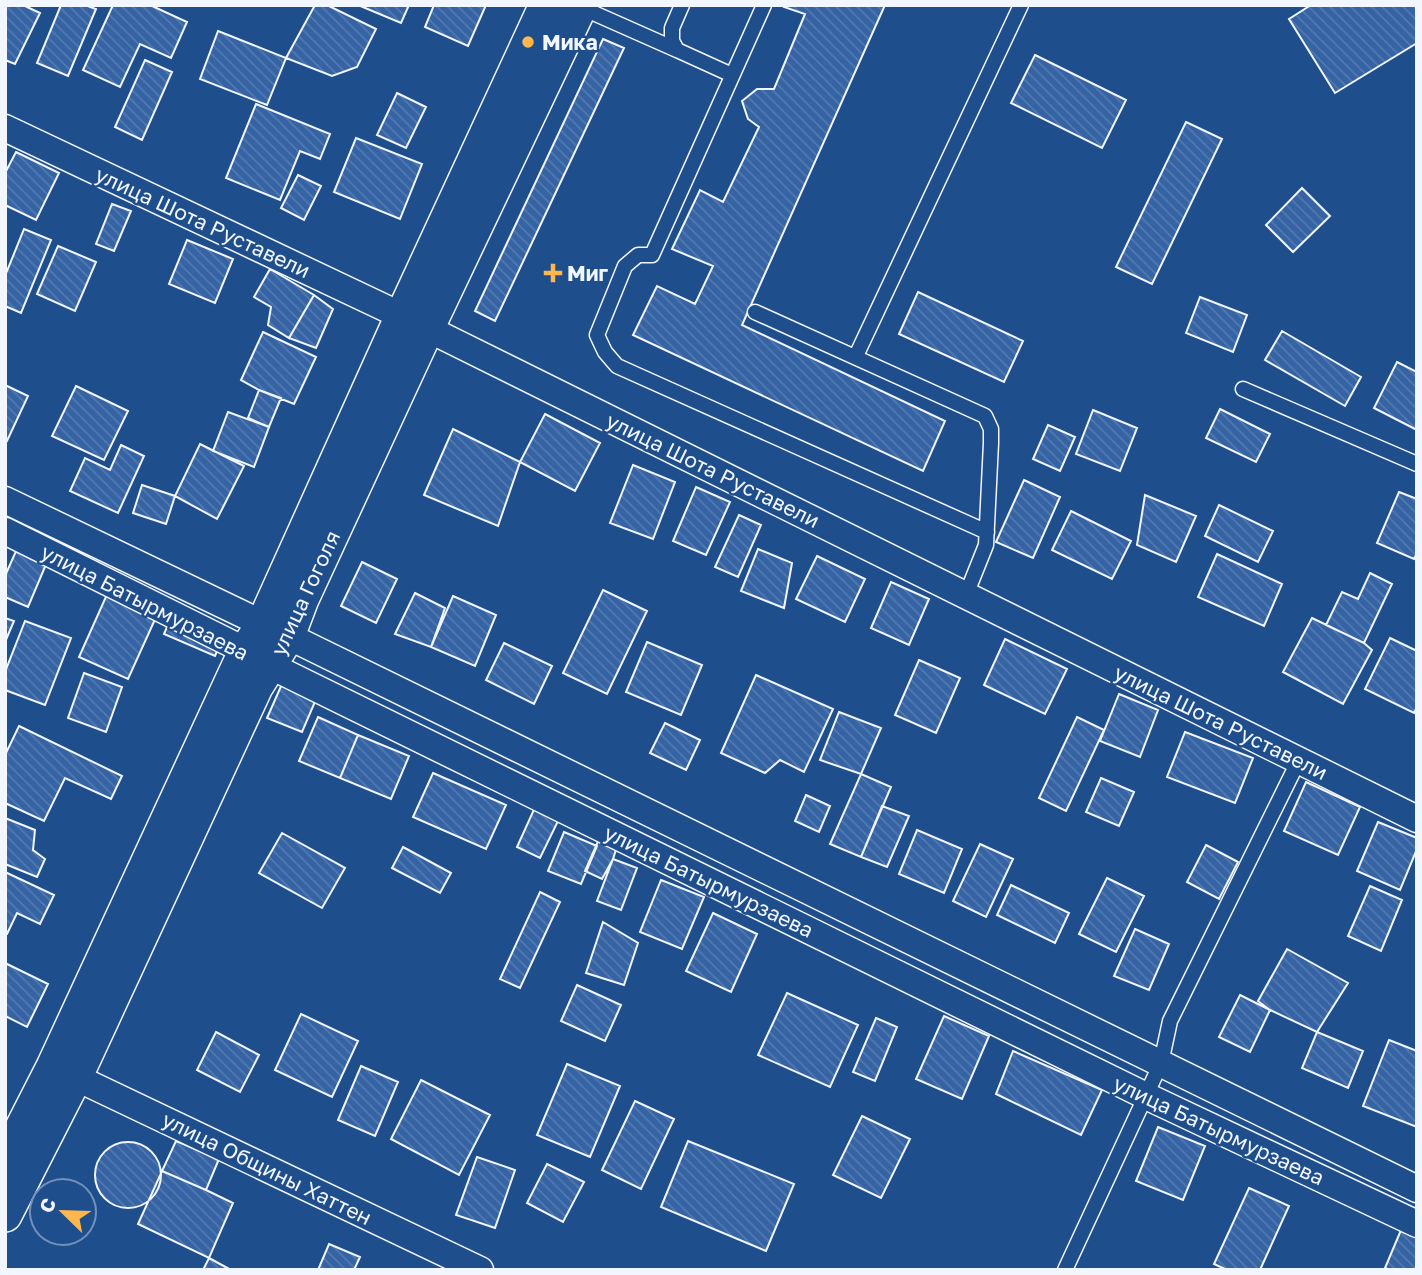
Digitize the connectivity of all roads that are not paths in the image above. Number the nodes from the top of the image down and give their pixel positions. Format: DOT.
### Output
graph roads {
  1 [pos="546,5"];
  2 [pos="682,5"];
  3 [pos="764,5"];
  4 [pos="1021,5"];
  5 [pos="578,6"];
  6 [pos="677,50"];
  7 [pos="732,75"];
  8 [pos="5,128"];
  9 [pos="755,312"];
  10 [pos="415,322"];
  11 [pos="856,356"];
  12 [pos="1243,389"];
  13 [pos="1417,464"];
  14 [pos="5,500"];
  15 [pos="5,531"];
  16 [pos="987,533"];
  17 [pos="966,595"];
  18 [pos="275,630"];
  19 [pos="258,659"];
  20 [pos="1299,761"];
  21 [pos="1417,819"];
  22 [pos="1161,1063"];
  23 [pos="64,1071"];
  24 [pos="1146,1096"];
  25 [pos="5,1161"];
  26 [pos="1417,1189"];
  27 [pos="5,1215"];
  28 [pos="1417,1224"];
  29 [pos="481,1270"];
  30 [pos="1065,1270"];
  1 -- 10 [label="street, улица Гоголя"];
  2 -- 6 [label="lane"];
  3 -- 7 [label="lane"];
  4 -- 11 [label="lane"];
  5 -- 6 [label="lane"];
  5 -- 10 [label="street, улица Гоголя"];
  6 -- 7 [label="lane"];
  7 -- 16 [label="lane"];
  8 -- 10 [label="street, улица Шота Руставели"];
  9 -- 11 [label="lane"];
  10 -- 17 [label="street, улица Шота Руставели"];
  10 -- 18 [label="street, улица Гоголя"];
  11 -- 16 [label="lane"];
  12 -- 13 [label="lane"];
  14 -- 18 [label="street, улица Батырмурзаева"];
  15 -- 19 [label="street, улица Батырмурзаева"];
  16 -- 17 [label="lane"];
  17 -- 20 [label="street, улица Шота Руставели"];
  18 -- 19 [label="street, улица Гоголя"];
  18 -- 22 [label="street, улица Батырмурзаева"];
  19 -- 23 [label="street, улица Гоголя"];
  19 -- 24 [label="street, улица Батырмурзаева"];
  20 -- 21 [label="street, улица Шота Руставели"];
  20 -- 22 [label="lane"];
  22 -- 24 [label="lane"];
  22 -- 26 [label="street, улица Батырмурзаева"];
  23 -- 25 [label="street, улица Гоголя"];
  23 -- 27 [label="street, улица Гоголя"];
  23 -- 29 [label="street, улица Общины Хаттен"];
  24 -- 28 [label="street, улица Батырмурзаева"];
  24 -- 30 [label="lane"];
}
